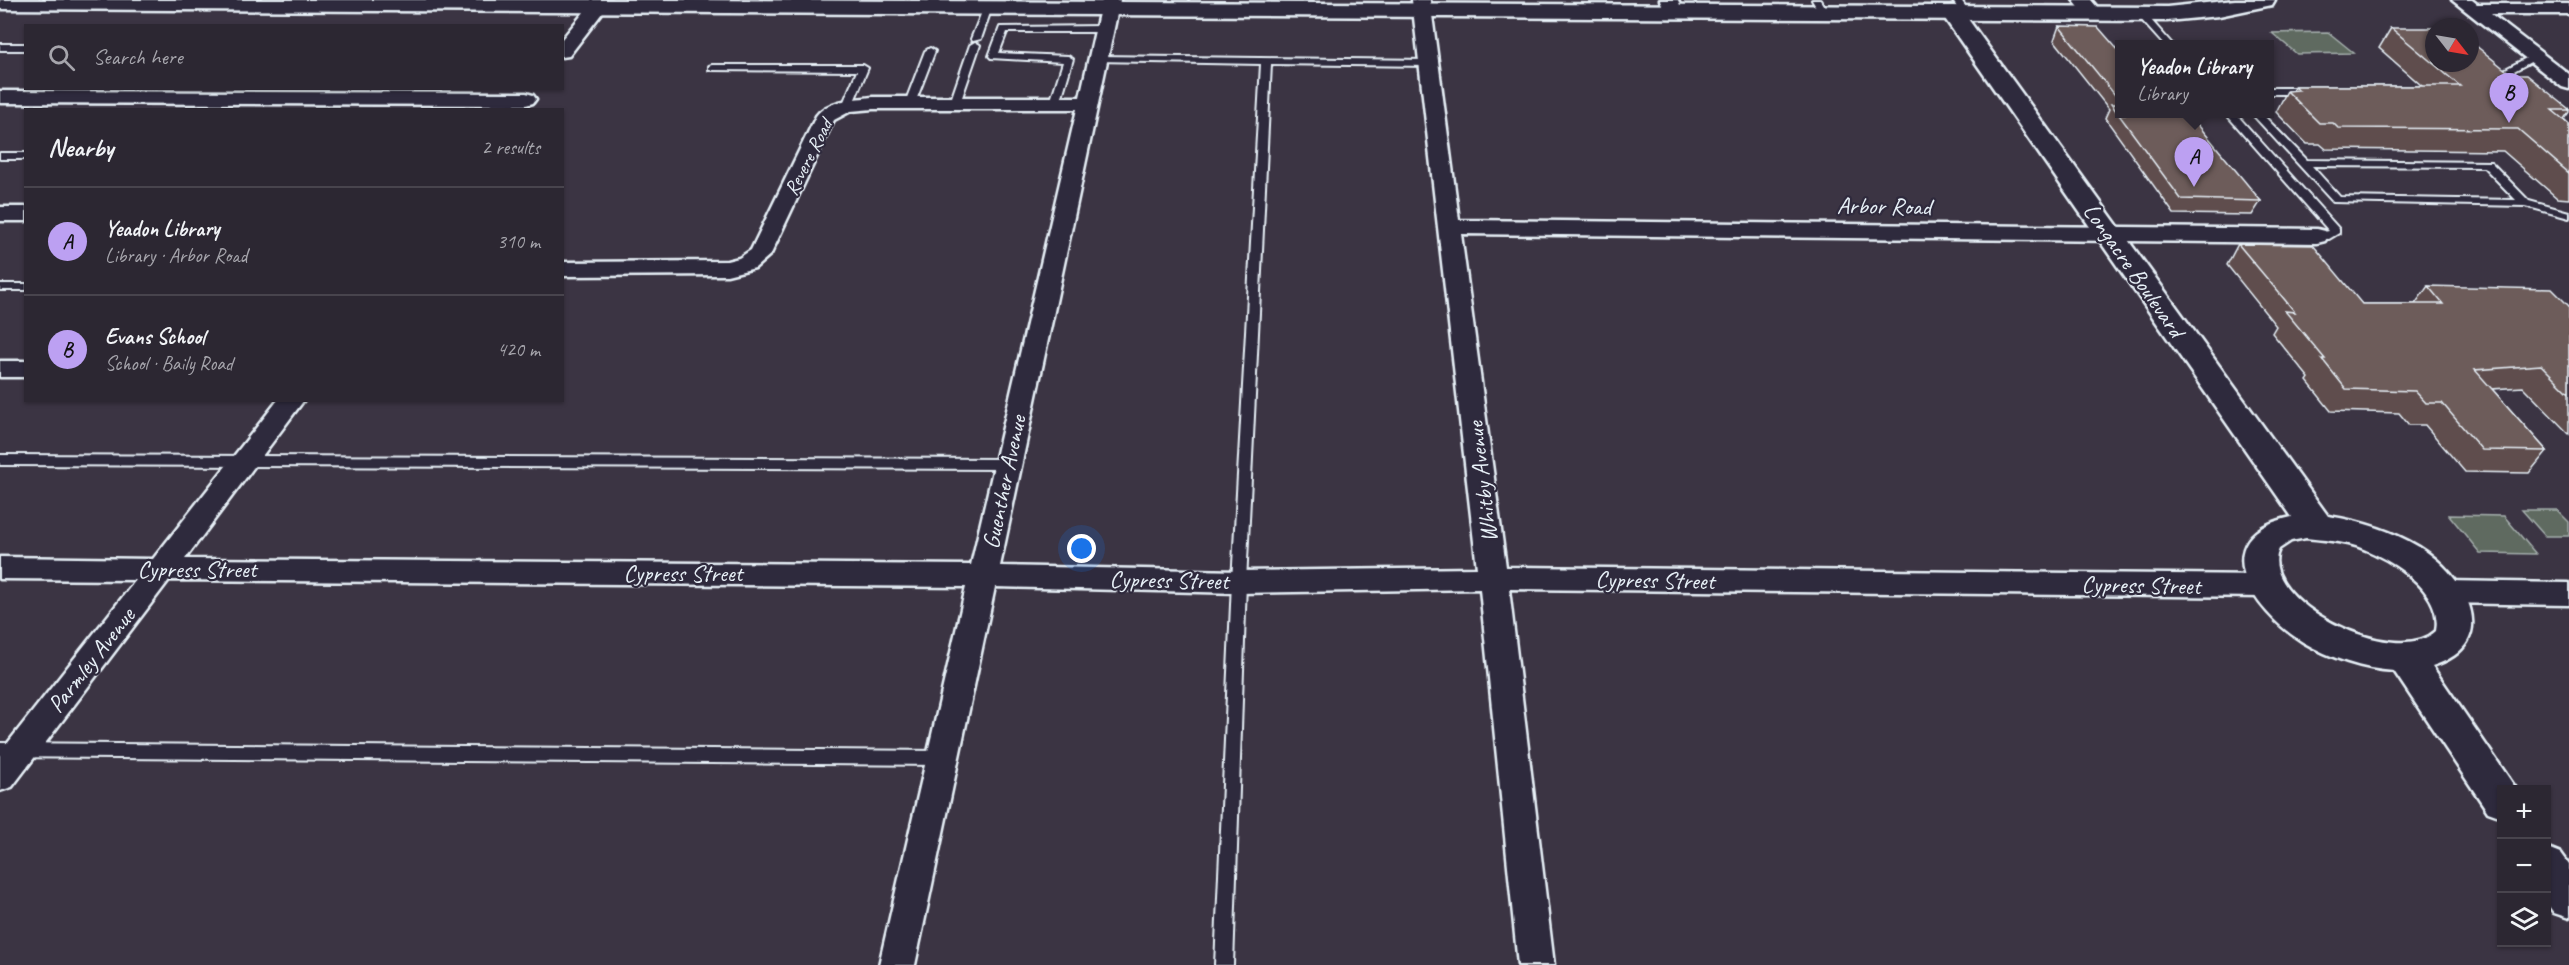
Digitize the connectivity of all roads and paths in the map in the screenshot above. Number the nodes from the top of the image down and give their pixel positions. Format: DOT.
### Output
graph roads {
  1 [pos="2264,0"];
  2 [pos="0,3"];
  3 [pos="601,3"];
  4 [pos="2467,4"];
  5 [pos="1422,6"];
  6 [pos="1672,6"];
  7 [pos="988,7"];
  8 [pos="1820,7"];
  9 [pos="2088,7"];
  10 [pos="1958,9"];
  11 [pos="2569,9"];
  12 [pos="1108,12"];
  13 [pos="2141,14"];
  14 [pos="2164,40"];
  15 [pos="0,46"];
  16 [pos="24,47"];
  17 [pos="564,49"];
  18 [pos="930,51"];
  19 [pos="2535,57"];
  20 [pos="1098,59"];
  21 [pos="1266,61"];
  22 [pos="1429,63"];
  23 [pos="712,68"];
  24 [pos="2569,83"];
  25 [pos="2520,86"];
  26 [pos="2274,91"];
  27 [pos="2316,92"];
  28 [pos="0,97"];
  29 [pos="526,99"];
  30 [pos="1088,102"];
  31 [pos="910,103"];
  32 [pos="955,103"];
  33 [pos="1055,103"];
  34 [pos="847,106"];
  35 [pos="2235,118"];
  36 [pos="2261,118"];
  37 [pos="0,156"];
  38 [pos="24,156"];
  39 [pos="2304,163"];
  40 [pos="2525,203"];
  41 [pos="0,214"];
  42 [pos="24,214"];
  43 [pos="2569,215"];
  44 [pos="1450,228"];
  45 [pos="2110,235"];
  46 [pos="2317,236"];
  47 [pos="564,269"];
  48 [pos="0,287"];
  49 [pos="24,287"];
  50 [pos="0,369"];
  51 [pos="24,369"];
  52 [pos="290,402"];
  53 [pos="0,460"];
  54 [pos="244,462"];
  55 [pos="1008,464"];
  56 [pos="2317,526"];
  57 [pos="0,568"];
  58 [pos="161,569"];
  59 [pos="983,576"];
  60 [pos="1493,578"];
  61 [pos="1239,582"];
  62 [pos="2266,586"];
  63 [pos="2444,592"];
  64 [pos="2569,594"];
  65 [pos="2405,657"];
  66 [pos="10,750"];
  67 [pos="943,758"];
  68 [pos="0,777"];
  69 [pos="2497,793"];
  70 [pos="2551,872"];
  71 [pos="2569,899"];
  72 [pos="897,965"];
  73 [pos="1224,965"];
  74 [pos="1536,965"];
  1 -- 13 [label="main road"];
  2 -- 3 [label="main road"];
  3 -- 7 [label="main road"];
  3 -- 17 [label="street"];
  4 -- 11 [label="street"];
  4 -- 19 [label="street"];
  5 -- 6 [label="main road"];
  5 -- 12 [label="main road"];
  5 -- 22 [label="street, Whitby Avenue"];
  6 -- 8 [label="main road"];
  7 -- 12 [label="main road"];
  7 -- 32 [label="lane"];
  8 -- 10 [label="main road"];
  9 -- 10 [label="main road"];
  9 -- 13 [label="main road"];
  10 -- 45 [label="main road, Longacre Boulevard"];
  12 -- 20 [label="street, Guenther Avenue"];
  12 -- 33 [label="lane"];
  13 -- 14 [label="lane"];
  15 -- 16 [label="lane"];
  18 -- 31 [label="lane"];
  19 -- 24 [label="street"];
  19 -- 25 [label="lane"];
  20 -- 21 [label="lane"];
  20 -- 30 [label="street, Guenther Avenue"];
  21 -- 22 [label="lane"];
  21 -- 61 [label="lane"];
  22 -- 44 [label="street, Whitby Avenue"];
  23 -- 34 [label="lane"];
  26 -- 27 [label="lane"];
  28 -- 29 [label="street"];
  30 -- 33 [label="street, Revere Road"];
  30 -- 55 [label="street, Guenther Avenue"];
  31 -- 32 [label="street, Revere Road"];
  31 -- 34 [label="street, Revere Road"];
  32 -- 33 [label="street, Revere Road"];
  34 -- 47 [label="street, Revere Road"];
  35 -- 46 [label="lane"];
  36 -- 39 [label="lane"];
  37 -- 38 [label="lane"];
  39 -- 40 [label="lane"];
  39 -- 40 [label="lane"];
  40 -- 43 [label="lane"];
  41 -- 42 [label="street"];
  44 -- 45 [label="street, Arbor Road"];
  44 -- 60 [label="street, Whitby Avenue"];
  45 -- 46 [label="street, Arbor Road"];
  45 -- 56 [label="main road, Longacre Boulevard"];
  48 -- 49 [label="lane"];
  50 -- 51 [label="street"];
  52 -- 54 [label="street, Parmley Avenue"];
  53 -- 54 [label="lane"];
  54 -- 55 [label="lane"];
  54 -- 58 [label="street, Parmley Avenue"];
  55 -- 59 [label="street, Guenther Avenue"];
  56 -- 62 [label="main road"];
  56 -- 63 [label="main road"];
  57 -- 58 [label="street, Cypress Street"];
  58 -- 59 [label="street, Cypress Street"];
  58 -- 66 [label="street, Parmley Avenue"];
  59 -- 61 [label="street, Cypress Street"];
  59 -- 67 [label="street, Guenther Avenue"];
  60 -- 61 [label="street, Cypress Street"];
  60 -- 62 [label="street, Cypress Street"];
  60 -- 74 [label="street, Whitby Avenue"];
  61 -- 73 [label="lane"];
  62 -- 65 [label="main road"];
  63 -- 64 [label="street"];
  63 -- 65 [label="main road"];
  65 -- 69 [label="main road"];
  66 -- 67 [label="lane"];
  66 -- 68 [label="street, Parmley Avenue"];
  67 -- 72 [label="street, Guenther Avenue"];
  70 -- 71 [label="main road"];
}
